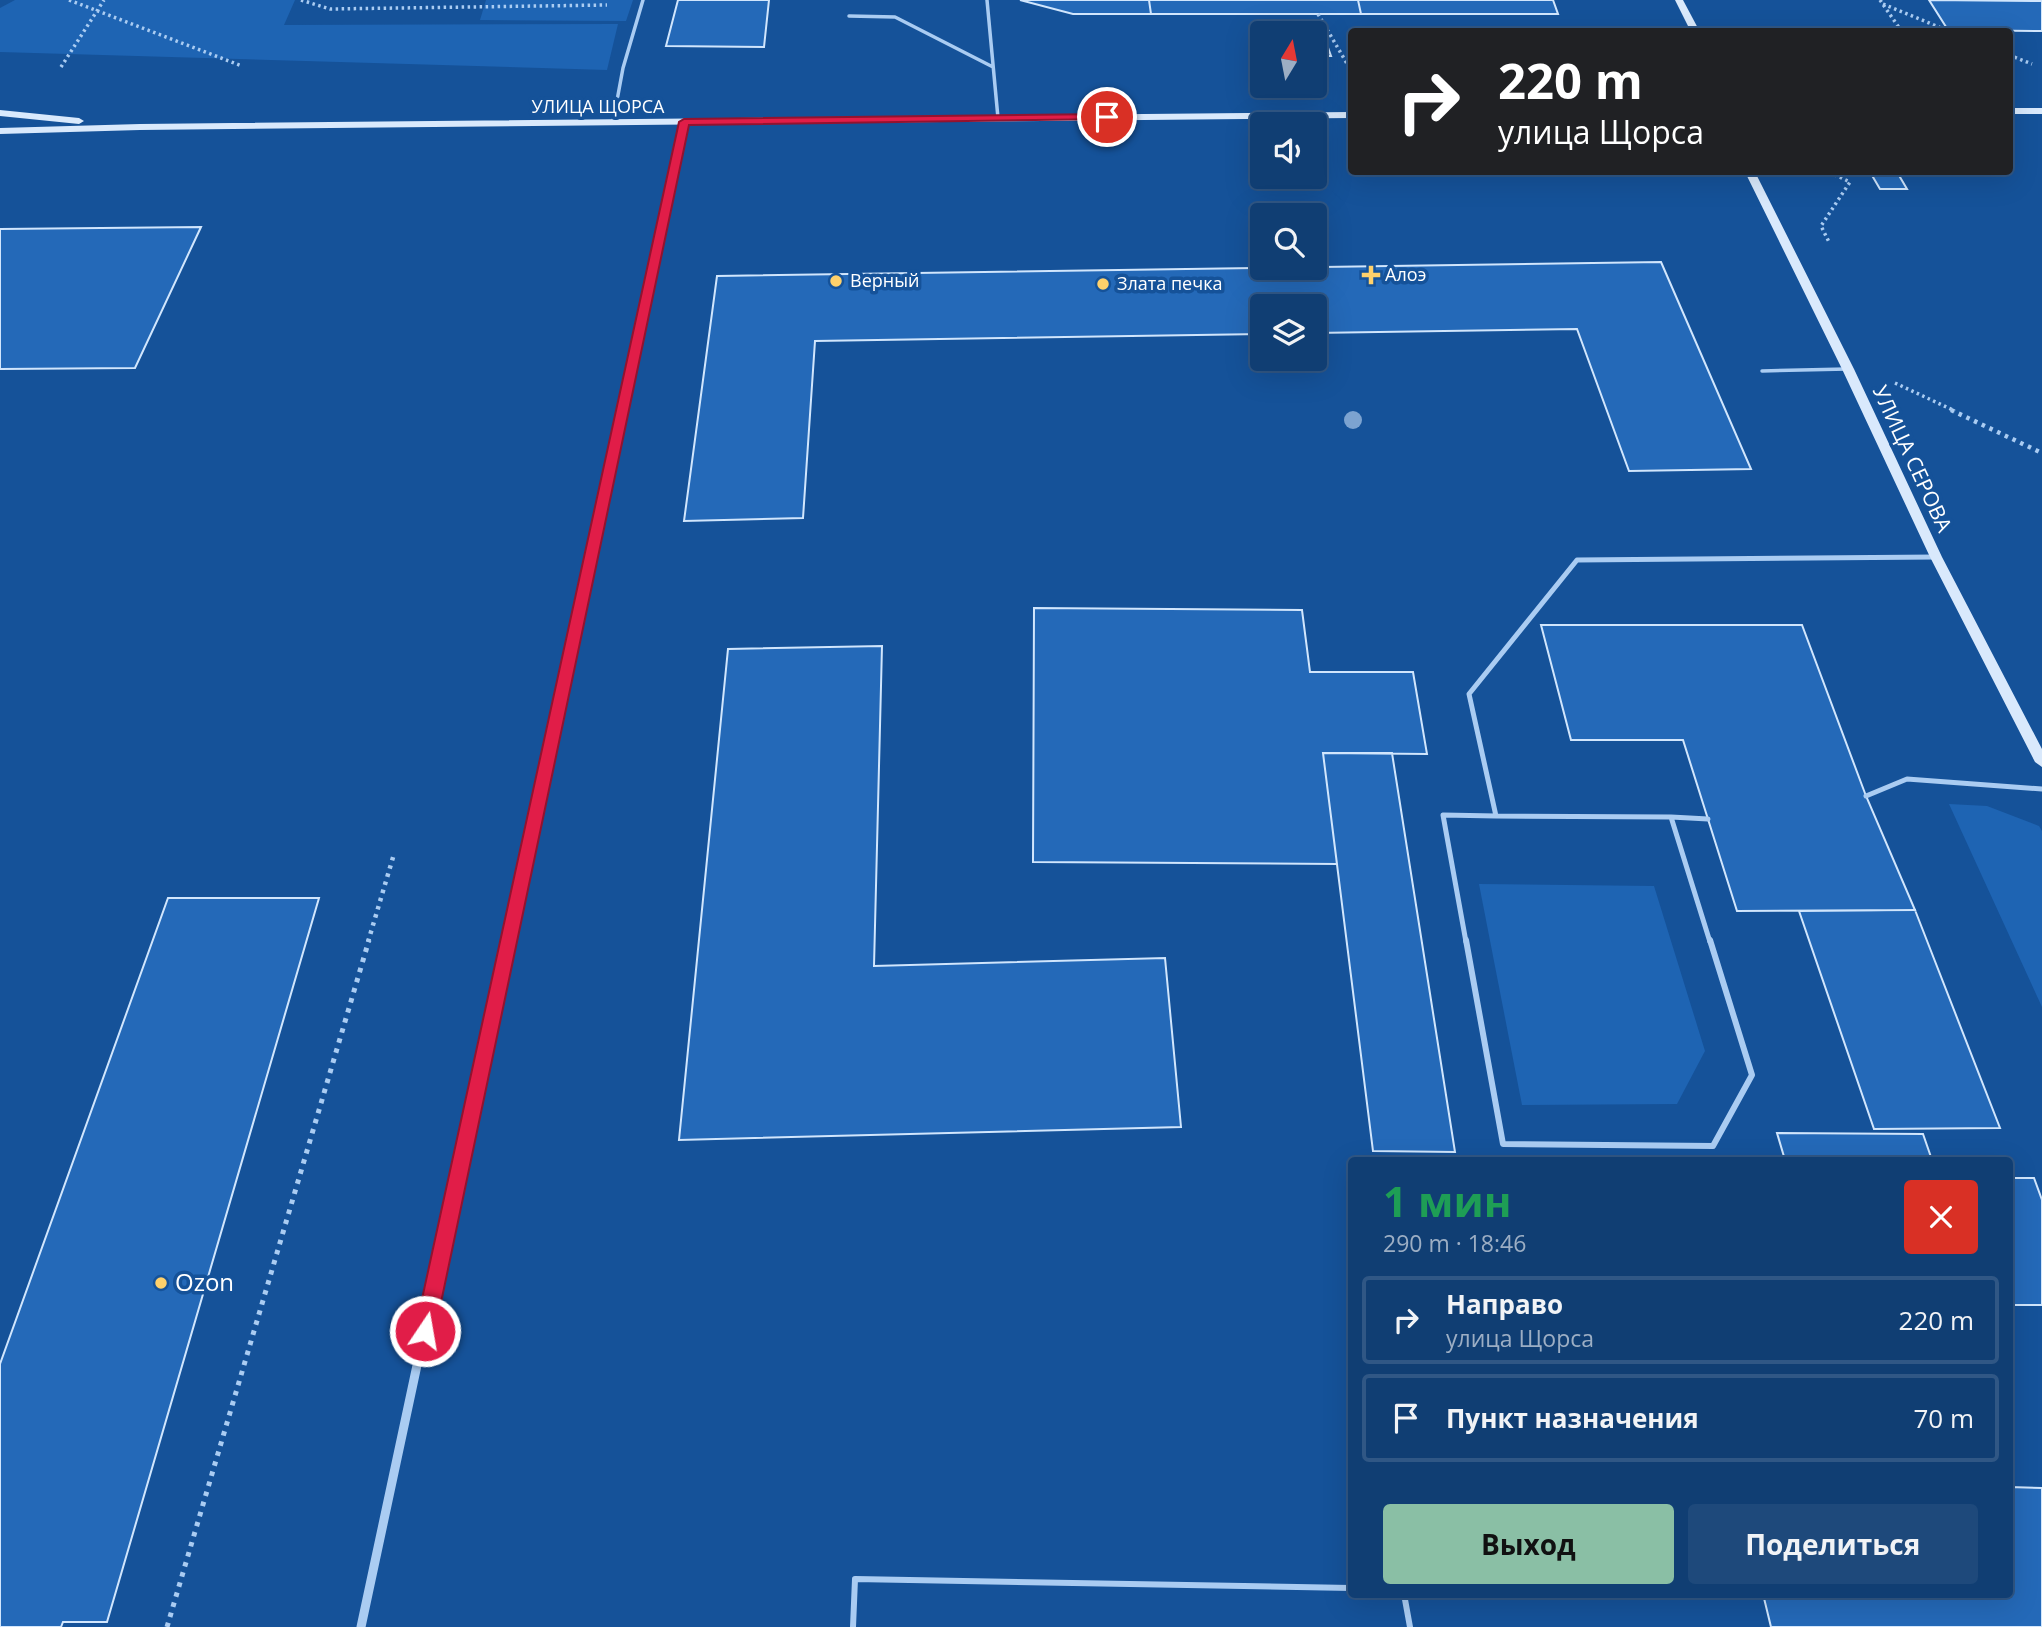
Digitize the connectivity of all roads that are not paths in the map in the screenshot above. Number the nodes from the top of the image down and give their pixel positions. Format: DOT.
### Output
graph roads {
  1 [pos="643,0"];
  2 [pos="987,0"];
  3 [pos="1679,0"];
  4 [pos="849,16"];
  5 [pos="1694,28"];
  6 [pos="993,67"];
  7 [pos="2013,111"];
  8 [pos="2042,111"];
  9 [pos="0,113"];
  10 [pos="1348,115"];
  11 [pos="998,118"];
  12 [pos="613,122"];
  13 [pos="684,122"];
  14 [pos="140,127"];
  15 [pos="0,131"];
  16 [pos="1751,175"];
  17 [pos="1848,369"];
  18 [pos="1762,371"];
  19 [pos="1936,557"];
  20 [pos="2042,762"];
  21 [pos="2042,789"];
  22 [pos="1867,796"];
  23 [pos="1496,816"];
  24 [pos="1671,817"];
  25 [pos="1708,819"];
  26 [pos="1348,1588"];
  27 [pos="1405,1598"];
  28 [pos="361,1627"];
  29 [pos="853,1627"];
  30 [pos="1410,1627"];
  1 -- 12 [label="lane"];
  2 -- 6 [label="lane"];
  3 -- 5 [label="main road"];
  4 -- 6 [label="lane"];
  6 -- 11 [label="lane"];
  7 -- 8 [label="main road"];
  9 -- 14 [label="main road, УЛИЦА ЩОРСА"];
  10 -- 11 [label="main road, УЛИЦА ЩОРСА"];
  11 -- 13 [label="main road, УЛИЦА ЩОРСА"];
  12 -- 13 [label="main road, УЛИЦА ЩОРСА"];
  12 -- 14 [label="main road, УЛИЦА ЩОРСА"];
  13 -- 28 [label="street"];
  14 -- 15 [label="main road, УЛИЦА ЩОРСА"];
  16 -- 17 [label="main road, УЛИЦА СЕРОВА"];
  17 -- 18 [label="lane"];
  17 -- 19 [label="main road, УЛИЦА СЕРОВА"];
  19 -- 20 [label="main road, УЛИЦА СЕРОВА"];
  19 -- 23 [label="lane"];
  21 -- 22 [label="lane"];
  23 -- 24 [label="lane"];
  23 -- 24 [label="lane"];
  24 -- 25 [label="lane"];
  26 -- 29 [label="lane"];
  27 -- 30 [label="lane"];
}
